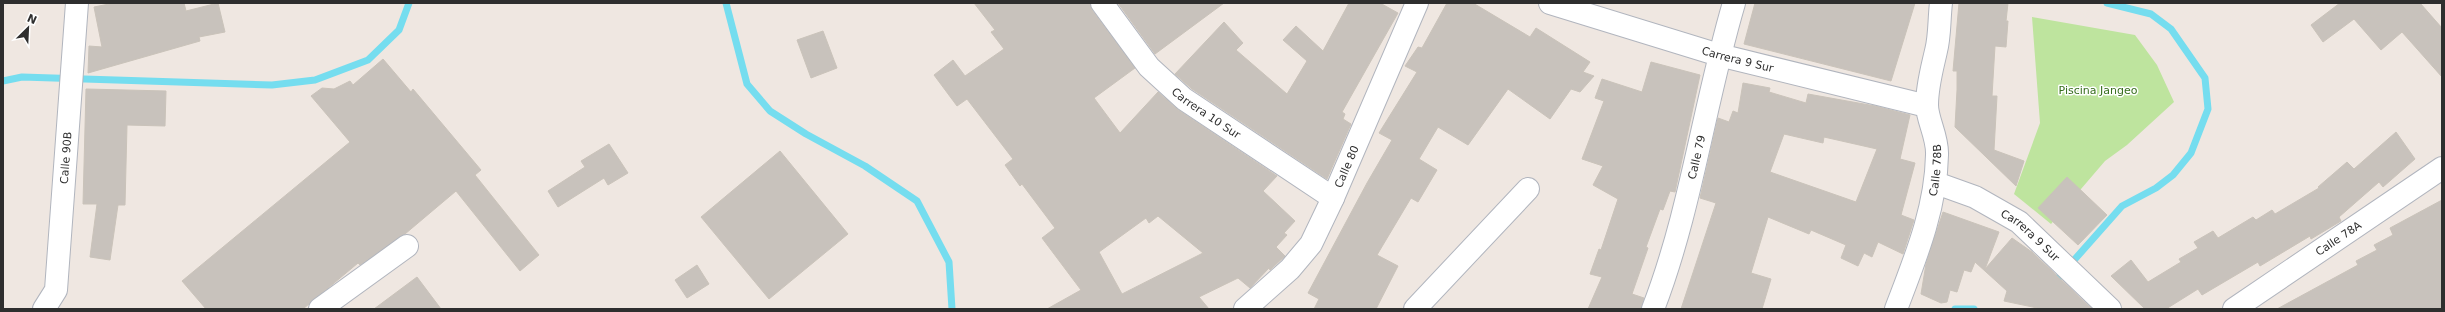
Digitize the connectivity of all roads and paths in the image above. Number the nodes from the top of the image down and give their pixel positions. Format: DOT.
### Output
graph roads {
  1 [pos="77,3"];
  2 [pos="1102,3"];
  3 [pos="1417,3"];
  4 [pos="1550,3"];
  5 [pos="1734,3"];
  6 [pos="1941,3"];
  7 [pos="1719,55"];
  8 [pos="1927,106"];
  9 [pos="2442,168"];
  10 [pos="1936,184"];
  11 [pos="1528,189"];
  12 [pos="1333,198"];
  13 [pos="408,246"];
  14 [pos="1255,306"];
  15 [pos="44,309"];
  16 [pos="320,309"];
  17 [pos="1415,309"];
  18 [pos="1653,309"];
  19 [pos="1896,309"];
  20 [pos="2110,309"];
  21 [pos="2234,309"];
  1 -- 15 [label="street, Calle 90B"];
  2 -- 12 [label="street, Carrera 10 Sur"];
  3 -- 12 [label="street, Calle 80"];
  4 -- 7 [label="street, Carrera 9 Sur"];
  5 -- 7 [label="street, Calle 79"];
  6 -- 8 [label="street, Calle 78B"];
  7 -- 8 [label="street, Carrera 9 Sur"];
  7 -- 18 [label="street, Calle 79"];
  8 -- 10 [label="street, Calle 78B"];
  9 -- 21 [label="street, Calle 78A"];
  10 -- 19 [label="street, Calle 78B"];
  10 -- 20 [label="street, Carrera 9 Sur"];
  11 -- 17 [label="street"];
  12 -- 14 [label="street, Calle 80"];
  13 -- 16 [label="street"];
}
